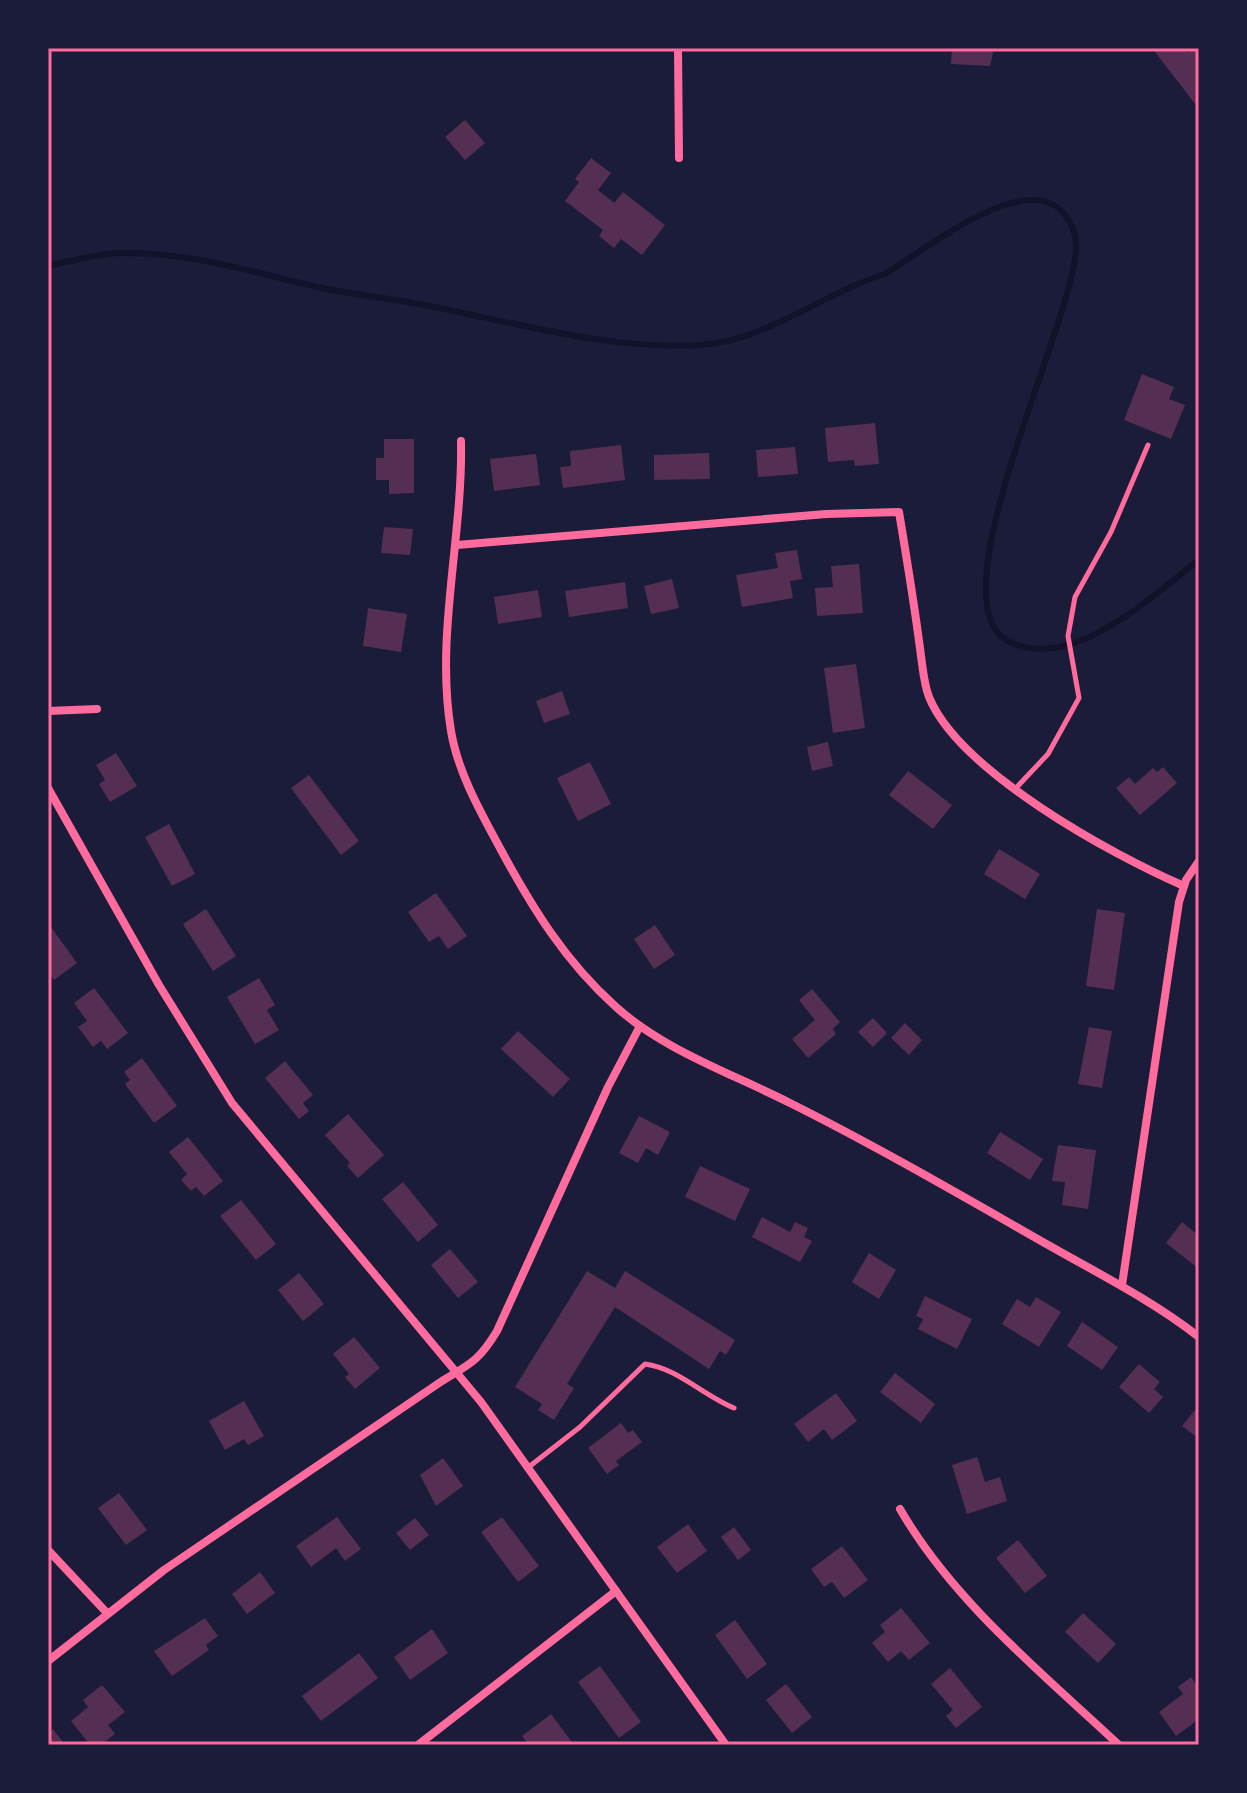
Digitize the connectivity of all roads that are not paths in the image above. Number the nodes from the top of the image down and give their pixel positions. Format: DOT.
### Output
graph roads {
  1 [pos="678,48"];
  2 [pos="679,158"];
  3 [pos="461,441"];
  4 [pos="1148,445"];
  5 [pos="457,545"];
  6 [pos="97,709"];
  7 [pos="48,711"];
  8 [pos="48,788"];
  9 [pos="1016,788"];
  10 [pos="1199,861"];
  11 [pos="1184,886"];
  12 [pos="640,1026"];
  13 [pos="1122,1285"];
  14 [pos="1199,1337"];
  15 [pos="455,1373"];
  16 [pos="734,1408"];
  17 [pos="530,1466"];
  18 [pos="900,1509"];
  19 [pos="48,1550"];
  20 [pos="616,1591"];
  21 [pos="107,1613"];
  22 [pos="48,1661"];
  23 [pos="418,1745"];
  24 [pos="726,1745"];
  25 [pos="1119,1745"];
  1 -- 2 [label="street"];
  3 -- 5 [label="street"];
  4 -- 9 [label="lane"];
  5 -- 9 [label="street"];
  5 -- 12 [label="street"];
  6 -- 7 [label="street"];
  8 -- 15 [label="street"];
  9 -- 11 [label="street"];
  10 -- 11 [label="street"];
  11 -- 13 [label="street"];
  12 -- 13 [label="street"];
  12 -- 15 [label="street"];
  13 -- 14 [label="street"];
  15 -- 17 [label="street"];
  15 -- 21 [label="street"];
  16 -- 17 [label="lane"];
  17 -- 20 [label="street"];
  18 -- 25 [label="street"];
  19 -- 21 [label="street"];
  20 -- 23 [label="street"];
  20 -- 24 [label="street"];
  21 -- 22 [label="street"];
}
